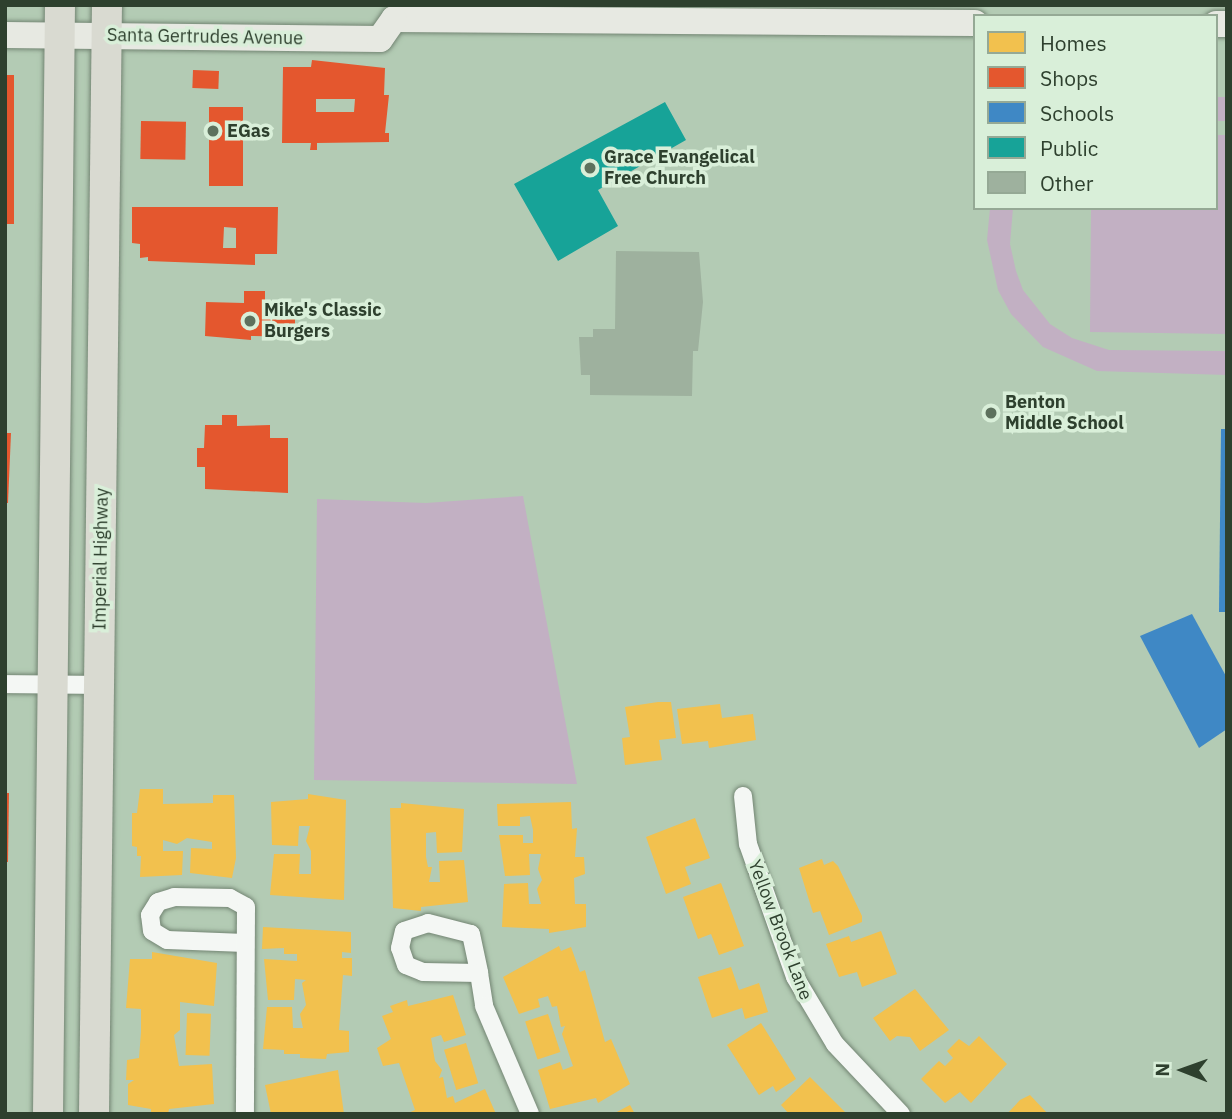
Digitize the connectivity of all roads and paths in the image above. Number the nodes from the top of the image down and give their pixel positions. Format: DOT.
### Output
graph roads {
  1 [pos="60,5"];
  2 [pos="107,5"];
  3 [pos="389,12"];
  4 [pos="973,23"];
  5 [pos="5,34"];
  6 [pos="60,35"];
  7 [pos="107,35"];
  8 [pos="56,388"];
  9 [pos="103,390"];
  10 [pos="5,684"];
  11 [pos="53,685"];
  12 [pos="99,685"];
  13 [pos="743,796"];
  14 [pos="244,943"];
  15 [pos="479,973"];
  16 [pos="48,1114"];
  17 [pos="94,1114"];
  18 [pos="245,1114"];
  19 [pos="530,1114"];
  20 [pos="901,1114"];
  1 -- 6 [label="main road"];
  2 -- 7 [label="main road, Imperial Highway"];
  3 -- 4 [label="main road, Santa Gertrudes Avenue"];
  3 -- 7 [label="main road, Santa Gertrudes Avenue"];
  5 -- 6 [label="main road, Santa Gertrudes Avenue"];
  6 -- 7 [label="main road, Santa Gertrudes Avenue"];
  6 -- 8 [label="main road"];
  7 -- 9 [label="main road, Imperial Highway"];
  8 -- 9 [label="main road"];
  8 -- 11 [label="main road"];
  9 -- 12 [label="main road, Imperial Highway"];
  10 -- 11 [label="street"];
  11 -- 12 [label="street"];
  11 -- 16 [label="main road"];
  12 -- 17 [label="main road, Imperial Highway"];
  13 -- 20 [label="street, Yellow Brook Lane"];
  14 -- 14 [label="street"];
  14 -- 18 [label="street"];
  15 -- 19 [label="street"];
}
